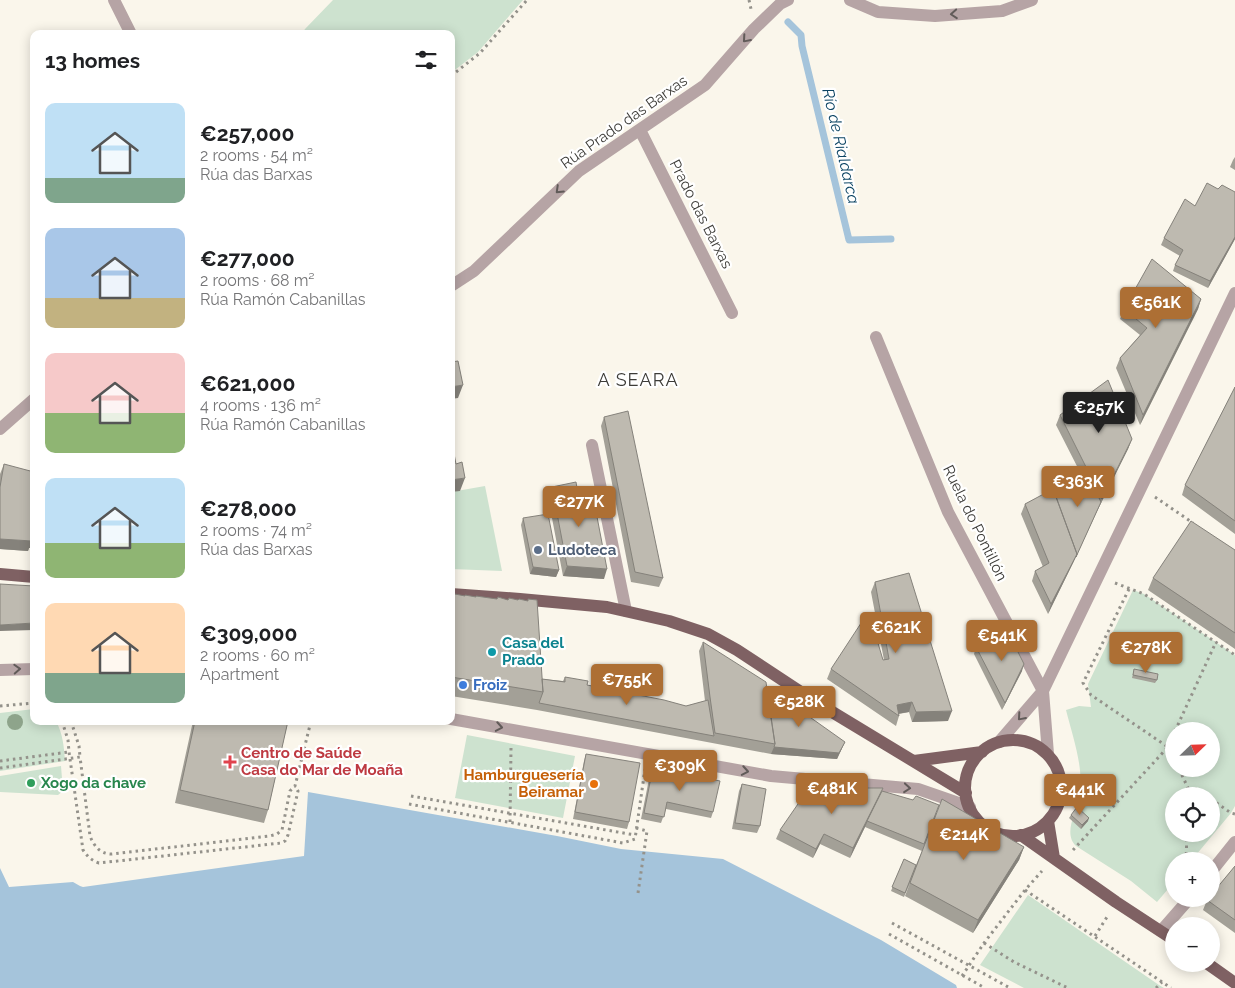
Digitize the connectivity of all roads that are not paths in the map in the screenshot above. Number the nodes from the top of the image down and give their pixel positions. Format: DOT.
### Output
graph roads {
  1 [pos="114,0"];
  2 [pos="788,0"];
  3 [pos="850,0"];
  4 [pos="1032,0"];
  5 [pos="129,30"];
  6 [pos="640,130"];
  7 [pos="455,283"];
  8 [pos="1235,292"];
  9 [pos="732,313"];
  10 [pos="876,337"];
  11 [pos="30,403"];
  12 [pos="0,429"];
  13 [pos="592,445"];
  14 [pos="0,574"];
  15 [pos="30,577"];
  16 [pos="455,594"];
  17 [pos="626,611"];
  18 [pos="30,668"];
  19 [pos="0,670"];
  20 [pos="1043,691"];
  21 [pos="455,720"];
  22 [pos="999,742"];
  23 [pos="982,752"];
  24 [pos="1048,754"];
  25 [pos="914,761"];
  26 [pos="966,793"];
  27 [pos="970,807"];
  28 [pos="1048,821"];
  29 [pos="1021,835"];
  30 [pos="1235,842"];
  31 [pos="1054,858"];
  32 [pos="1220,861"];
  33 [pos="1182,907"];
  34 [pos="1161,931"];
  35 [pos="1165,934"];
  36 [pos="1219,972"];
  37 [pos="1235,983"];
  1 -- 5 [label="street"];
  2 -- 6 [label="street, Rúa Prado das Barxas, one-way"];
  4 -- 3 [label="street, one-way"];
  6 -- 7 [label="street, Rúa Prado das Barxas, one-way"];
  6 -- 9 [label="street, Prado das Barxas"];
  8 -- 20 [label="street"];
  10 -- 20 [label="street, Ruela do Pontillón"];
  11 -- 12 [label="street"];
  13 -- 17 [label="street"];
  14 -- 15 [label="main road"];
  16 -- 17 [label="main road"];
  17 -- 25 [label="main road"];
  19 -- 18 [label="street, one-way"];
  20 -- 22 [label="street, one-way"];
  20 -- 24 [label="street"];
  21 -- 27 [label="street, one-way"];
  22 -- 23 [label="main road"];
  22 -- 24 [label="main road"];
  23 -- 25 [label="main road"];
  23 -- 26 [label="main road"];
  24 -- 28 [label="main road"];
  25 -- 26 [label="main road"];
  26 -- 27 [label="main road"];
  27 -- 29 [label="main road"];
  28 -- 29 [label="main road"];
  28 -- 31 [label="main road"];
  29 -- 31 [label="main road"];
  30 -- 32 [label="street"];
  31 -- 34 [label="main road"];
  33 -- 34 [label="street"];
  34 -- 35 [label="main road"];
  36 -- 37 [label="main road"];
}
